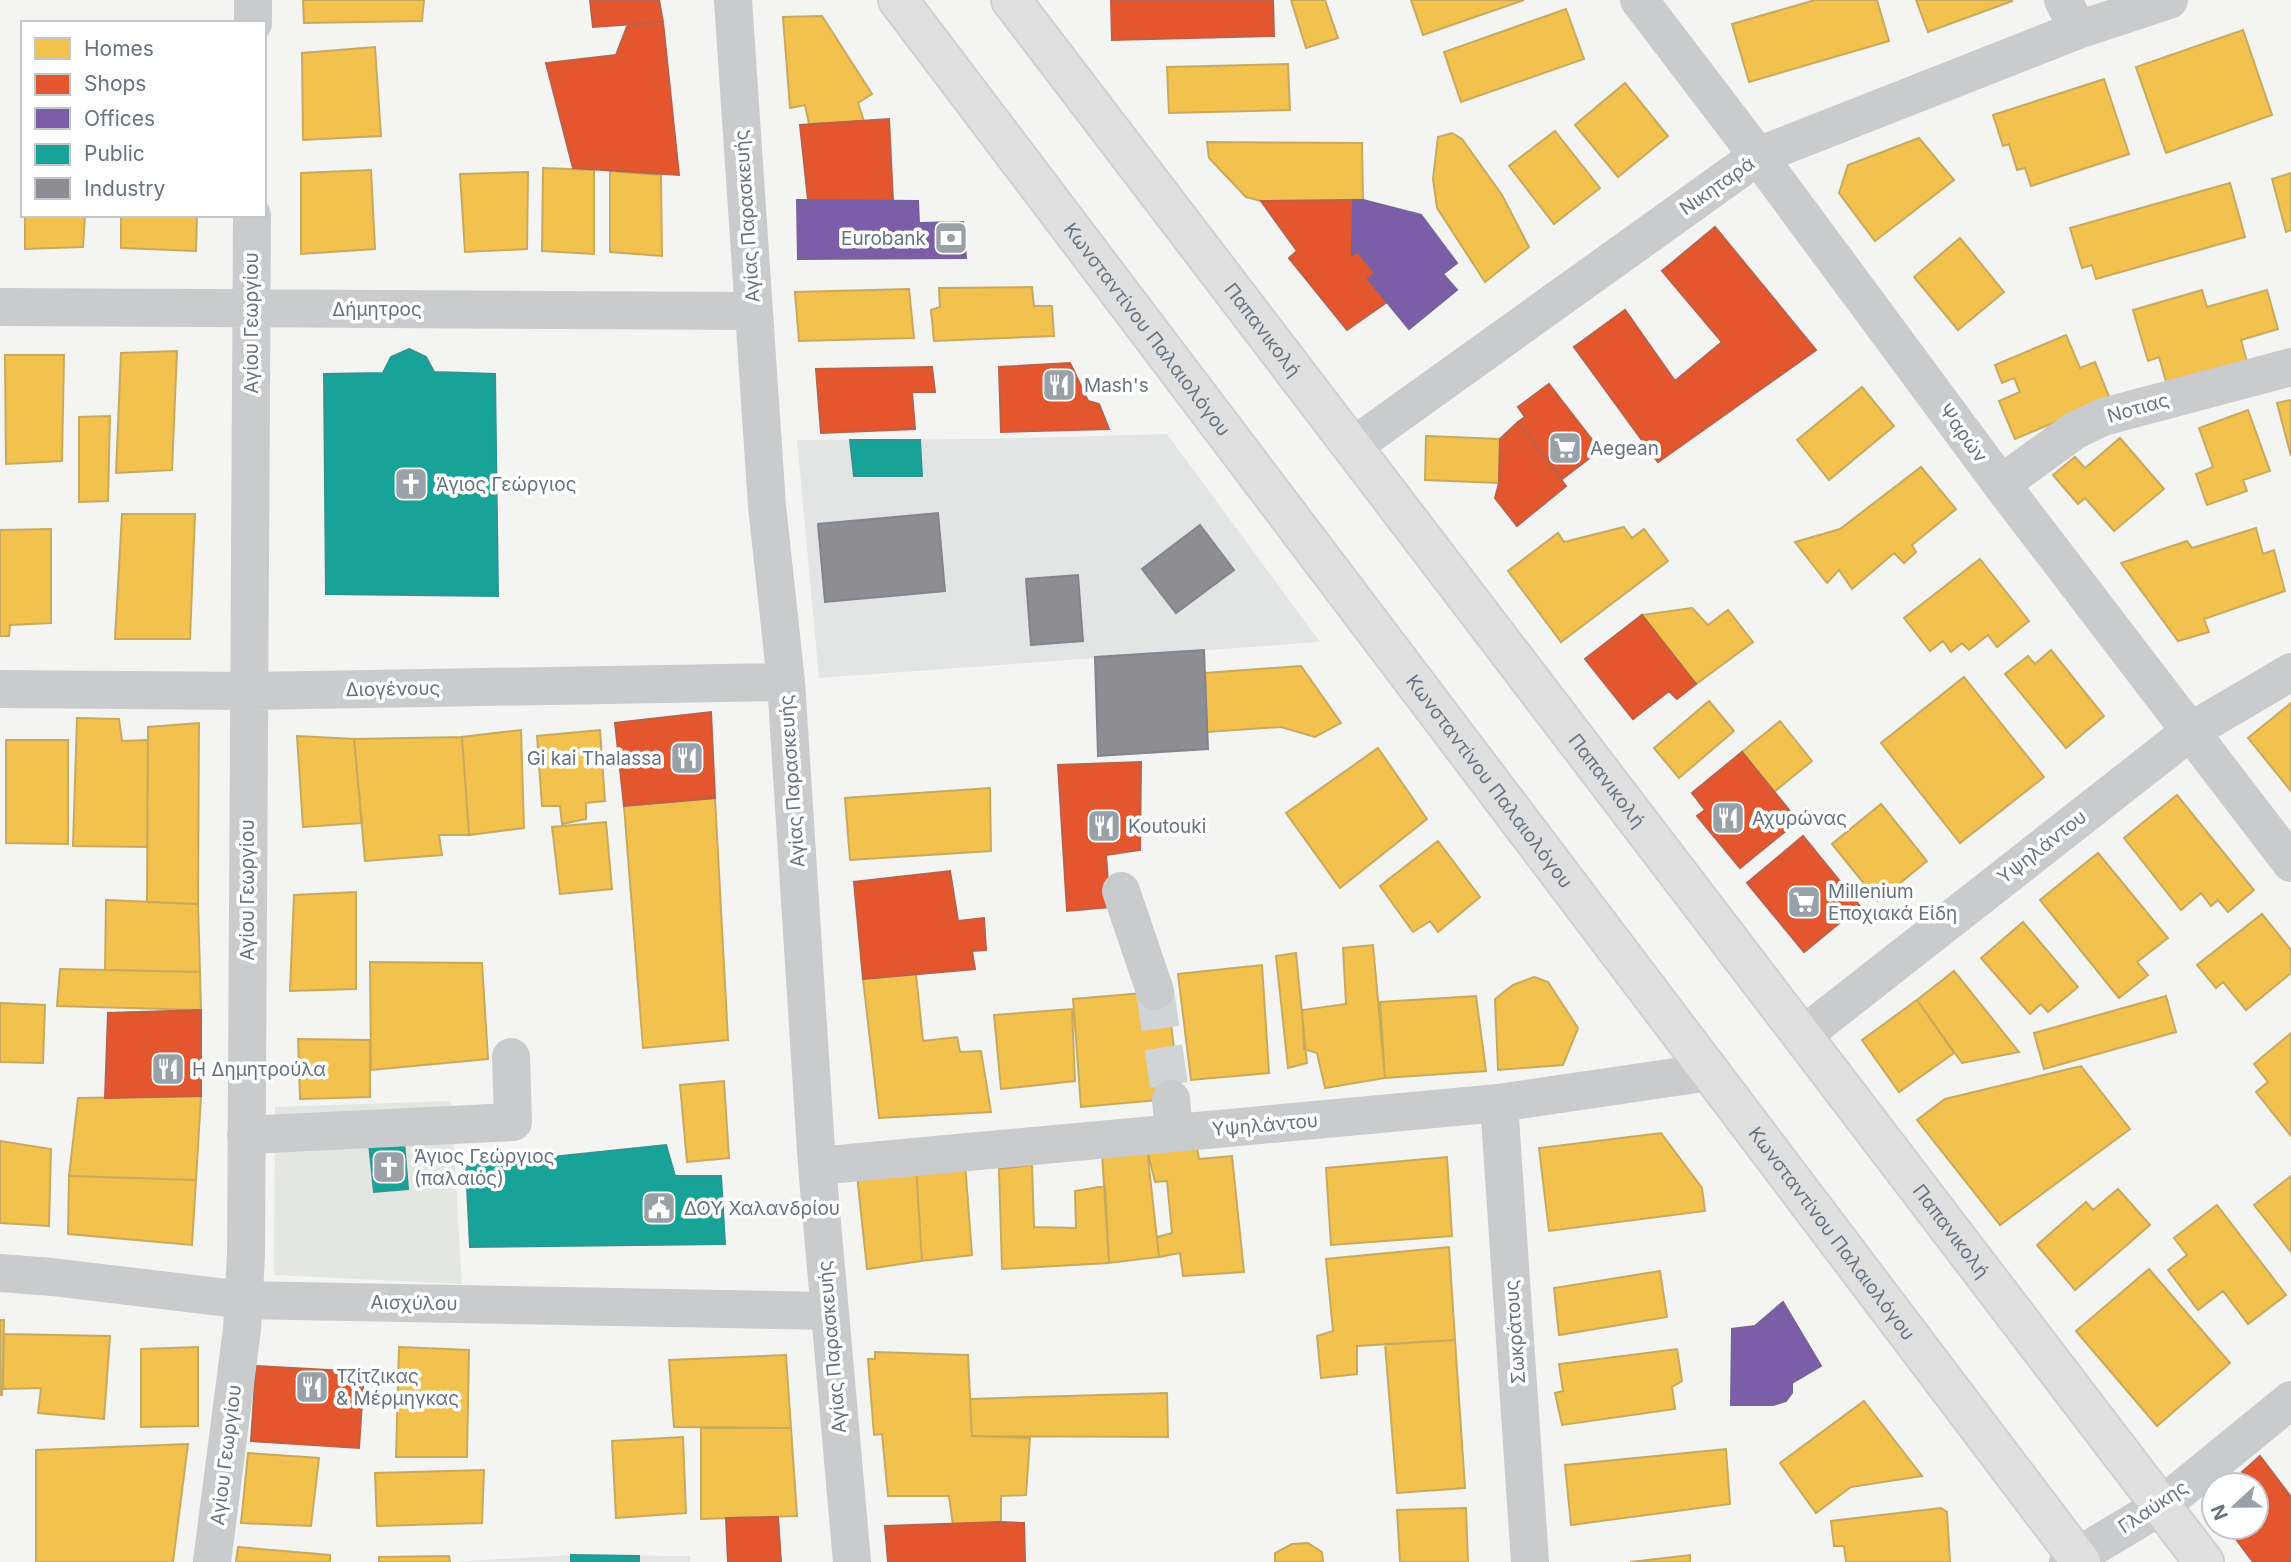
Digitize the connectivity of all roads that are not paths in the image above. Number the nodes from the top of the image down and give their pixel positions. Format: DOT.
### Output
graph roads {
  1 [pos="253,0"];
  2 [pos="733,0"];
  3 [pos="898,0"];
  4 [pos="1011,0"];
  5 [pos="1639,0"];
  6 [pos="2169,0"];
  7 [pos="2071,15"];
  8 [pos="253,21"];
  9 [pos="1758,156"];
  10 [pos="251,217"];
  11 [pos="0,307"];
  12 [pos="251,309"];
  13 [pos="753,311"];
  14 [pos="2291,367"];
  15 [pos="1352,447"];
  16 [pos="2001,484"];
  17 [pos="2291,672"];
  18 [pos="786,682"];
  19 [pos="0,690"];
  20 [pos="247,691"];
  21 [pos="2191,731"];
  22 [pos="2291,863"];
  23 [pos="1121,891"];
  24 [pos="1155,991"];
  25 [pos="1802,1036"];
  26 [pos="511,1057"];
  27 [pos="1710,1072"];
  28 [pos="1499,1103"];
  29 [pos="246,1135"];
  30 [pos="817,1166"];
  31 [pos="0,1273"];
  32 [pos="244,1300"];
  33 [pos="829,1311"];
  34 [pos="2291,1400"];
  35 [pos="2161,1506"];
  36 [pos="2075,1560"];
  37 [pos="212,1562"];
  38 [pos="852,1562"];
  39 [pos="1530,1562"];
  40 [pos="2204,1562"];
  1 -- 8 [label="street"];
  2 -- 13 [label="street, Αγίας Παρασκευής"];
  3 -- 27 [label="main road, Κωνσταντίνου Παλαιολόγου"];
  4 -- 15 [label="main road, Παπανικολή"];
  5 -- 9 [label="street, Ψαρών"];
  6 -- 7 [label="street, Νικηταρά"];
  7 -- 9 [label="street, Νικηταρά"];
  9 -- 15 [label="street, Νικηταρά"];
  9 -- 16 [label="street, Ψαρών"];
  10 -- 12 [label="street, Αγίου Γεωργίου"];
  11 -- 12 [label="street, Δήμητρος"];
  12 -- 13 [label="street, Δήμητρος"];
  12 -- 20 [label="street, Αγίου Γεωργίου"];
  13 -- 18 [label="street, Αγίας Παρασκευής"];
  14 -- 16 [label="street, Νοτιας"];
  15 -- 25 [label="main road, Παπανικολή"];
  16 -- 21 [label="street, Ψαρών"];
  17 -- 21 [label="street, Υψηλάντου"];
  18 -- 20 [label="street, Διογένους"];
  18 -- 30 [label="street, Αγίας Παρασκευής"];
  19 -- 20 [label="street, Διογένους"];
  20 -- 29 [label="street, Αγίου Γεωργίου"];
  21 -- 22 [label="street, Ψαρών"];
  21 -- 25 [label="street, Υψηλάντου"];
  23 -- 24 [label="street"];
  25 -- 35 [label="main road, Παπανικολή"];
  26 -- 29 [label="street"];
  27 -- 28 [label="street, Υψηλάντου"];
  27 -- 36 [label="main road, Κωνσταντίνου Παλαιολόγου"];
  28 -- 30 [label="street, Υψηλάντου"];
  28 -- 39 [label="street, Σωκράτους"];
  29 -- 32 [label="street, Αγίου Γεωργίου"];
  30 -- 33 [label="street, Αγίας Παρασκευής"];
  31 -- 32 [label="street, Αισχύλου"];
  32 -- 33 [label="street, Αισχύλου"];
  32 -- 37 [label="street, Αγίου Γεωργίου"];
  33 -- 38 [label="street, Αγίας Παρασκευής"];
  34 -- 35 [label="street, Γλαύκης"];
  35 -- 36 [label="street, Γλαύκης"];
  35 -- 40 [label="main road, Παπανικολή"];
}
